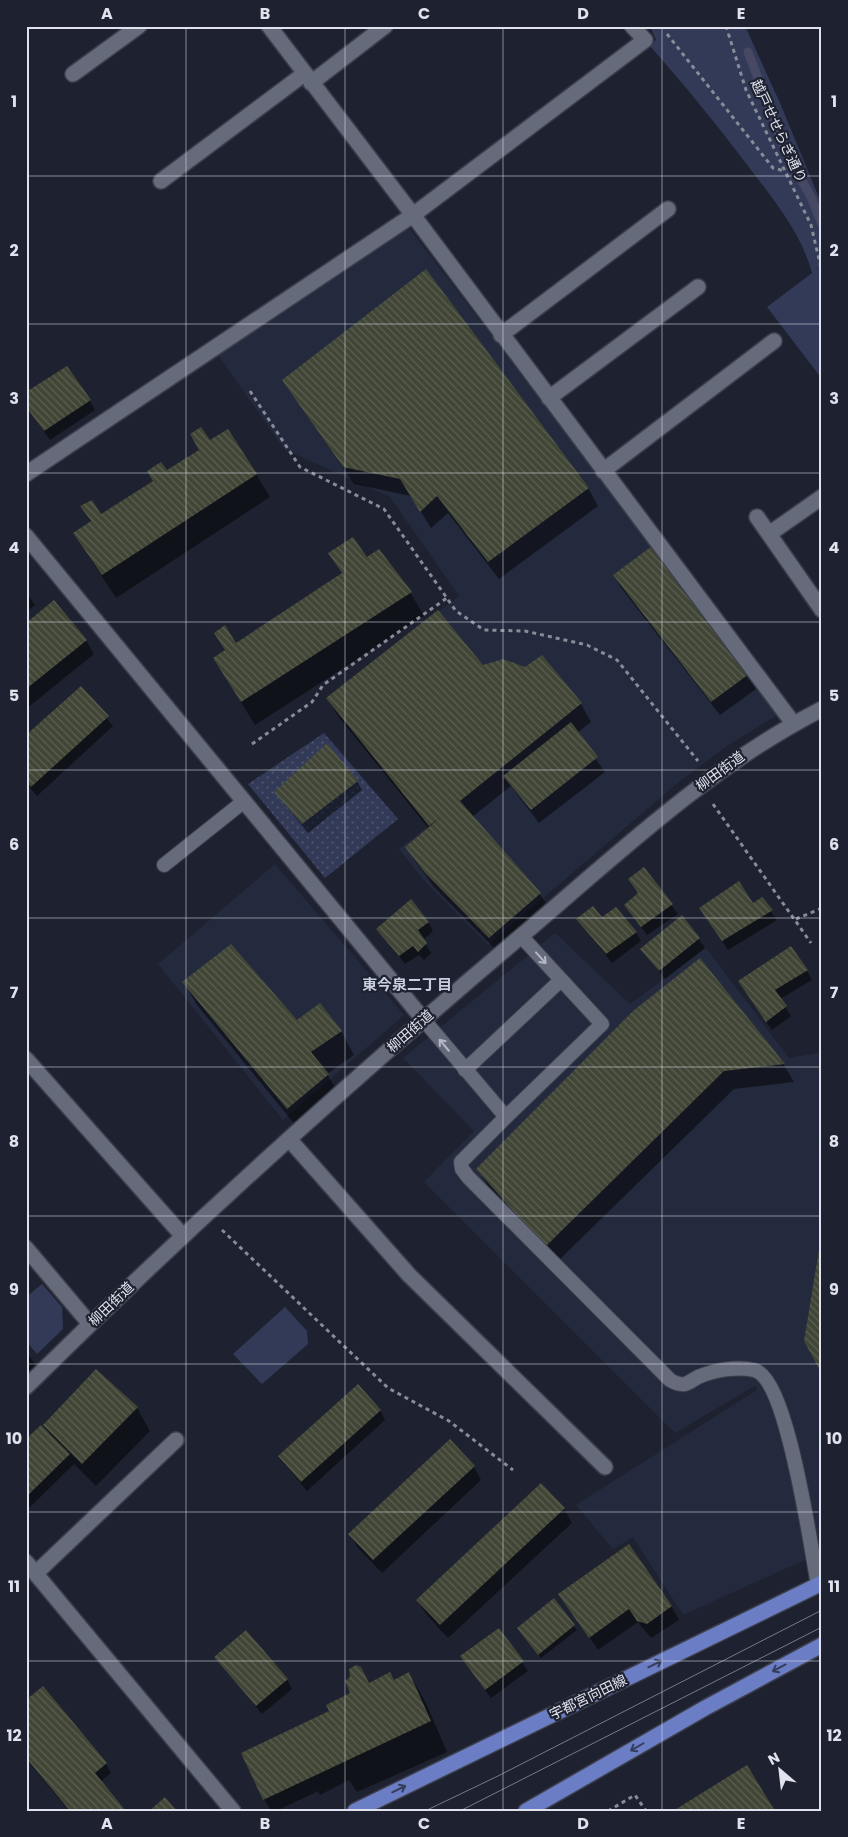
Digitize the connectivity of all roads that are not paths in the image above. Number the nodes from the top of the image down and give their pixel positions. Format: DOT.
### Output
graph roads {
  1 [pos="139,26"];
  2 [pos="268,26"];
  3 [pos="386,26"];
  4 [pos="632,26"];
  5 [pos="73,74"];
  6 [pos="308,78"];
  7 [pos="161,181"];
  8 [pos="668,209"];
  9 [pos="413,215"];
  10 [pos="698,287"];
  11 [pos="501,335"];
  12 [pos="774,341"];
  13 [pos="549,398"];
  14 [pos="603,470"];
  15 [pos="26,474"];
  16 [pos="822,497"];
  17 [pos="757,517"];
  18 [pos="769,534"];
  19 [pos="26,536"];
  20 [pos="822,610"];
  21 [pos="822,709"];
  22 [pos="793,723"];
  23 [pos="244,802"];
  24 [pos="164,866"];
  25 [pos="521,936"];
  26 [pos="561,980"];
  27 [pos="423,1019"];
  28 [pos="26,1059"];
  29 [pos="465,1070"];
  30 [pos="506,1117"];
  31 [pos="289,1139"];
  32 [pos="182,1235"];
  33 [pos="26,1248"];
  34 [pos="90,1324"];
  35 [pos="26,1387"];
  36 [pos="176,1440"];
  37 [pos="605,1467"];
  38 [pos="31,1568"];
  39 [pos="820,1584"];
  40 [pos="822,1645"];
  41 [pos="233,1811"];
  42 [pos="355,1811"];
  43 [pos="526,1811"];
  1 -- 5 [label="street"];
  2 -- 6 [label="street"];
  3 -- 6 [label="street"];
  4 -- 9 [label="street"];
  6 -- 7 [label="street"];
  6 -- 9 [label="street"];
  8 -- 11 [label="street"];
  9 -- 11 [label="street"];
  9 -- 15 [label="street"];
  10 -- 13 [label="street"];
  11 -- 13 [label="street"];
  12 -- 14 [label="street"];
  13 -- 14 [label="street"];
  14 -- 22 [label="street"];
  16 -- 18 [label="street"];
  17 -- 18 [label="street"];
  18 -- 20 [label="street"];
  19 -- 23 [label="street"];
  21 -- 22 [label="street, 柳田街道"];
  22 -- 25 [label="street, 柳田街道"];
  23 -- 24 [label="lane"];
  23 -- 27 [label="street"];
  25 -- 26 [label="lane, one-way"];
  25 -- 27 [label="street, 柳田街道"];
  26 -- 29 [label="lane"];
  26 -- 30 [label="lane"];
  29 -- 27 [label="lane, one-way"];
  27 -- 31 [label="street, 柳田街道"];
  28 -- 32 [label="street"];
  29 -- 30 [label="lane"];
  30 -- 39 [label="lane"];
  31 -- 32 [label="street, 柳田街道"];
  31 -- 37 [label="street"];
  32 -- 34 [label="street, 柳田街道"];
  33 -- 34 [label="street"];
  34 -- 35 [label="street, 柳田街道"];
  36 -- 38 [label="street"];
  38 -- 41 [label="street"];
  42 -- 39 [label="main road, 宇都宮向田線, one-way"];
  40 -- 43 [label="main road, one-way"];
}
